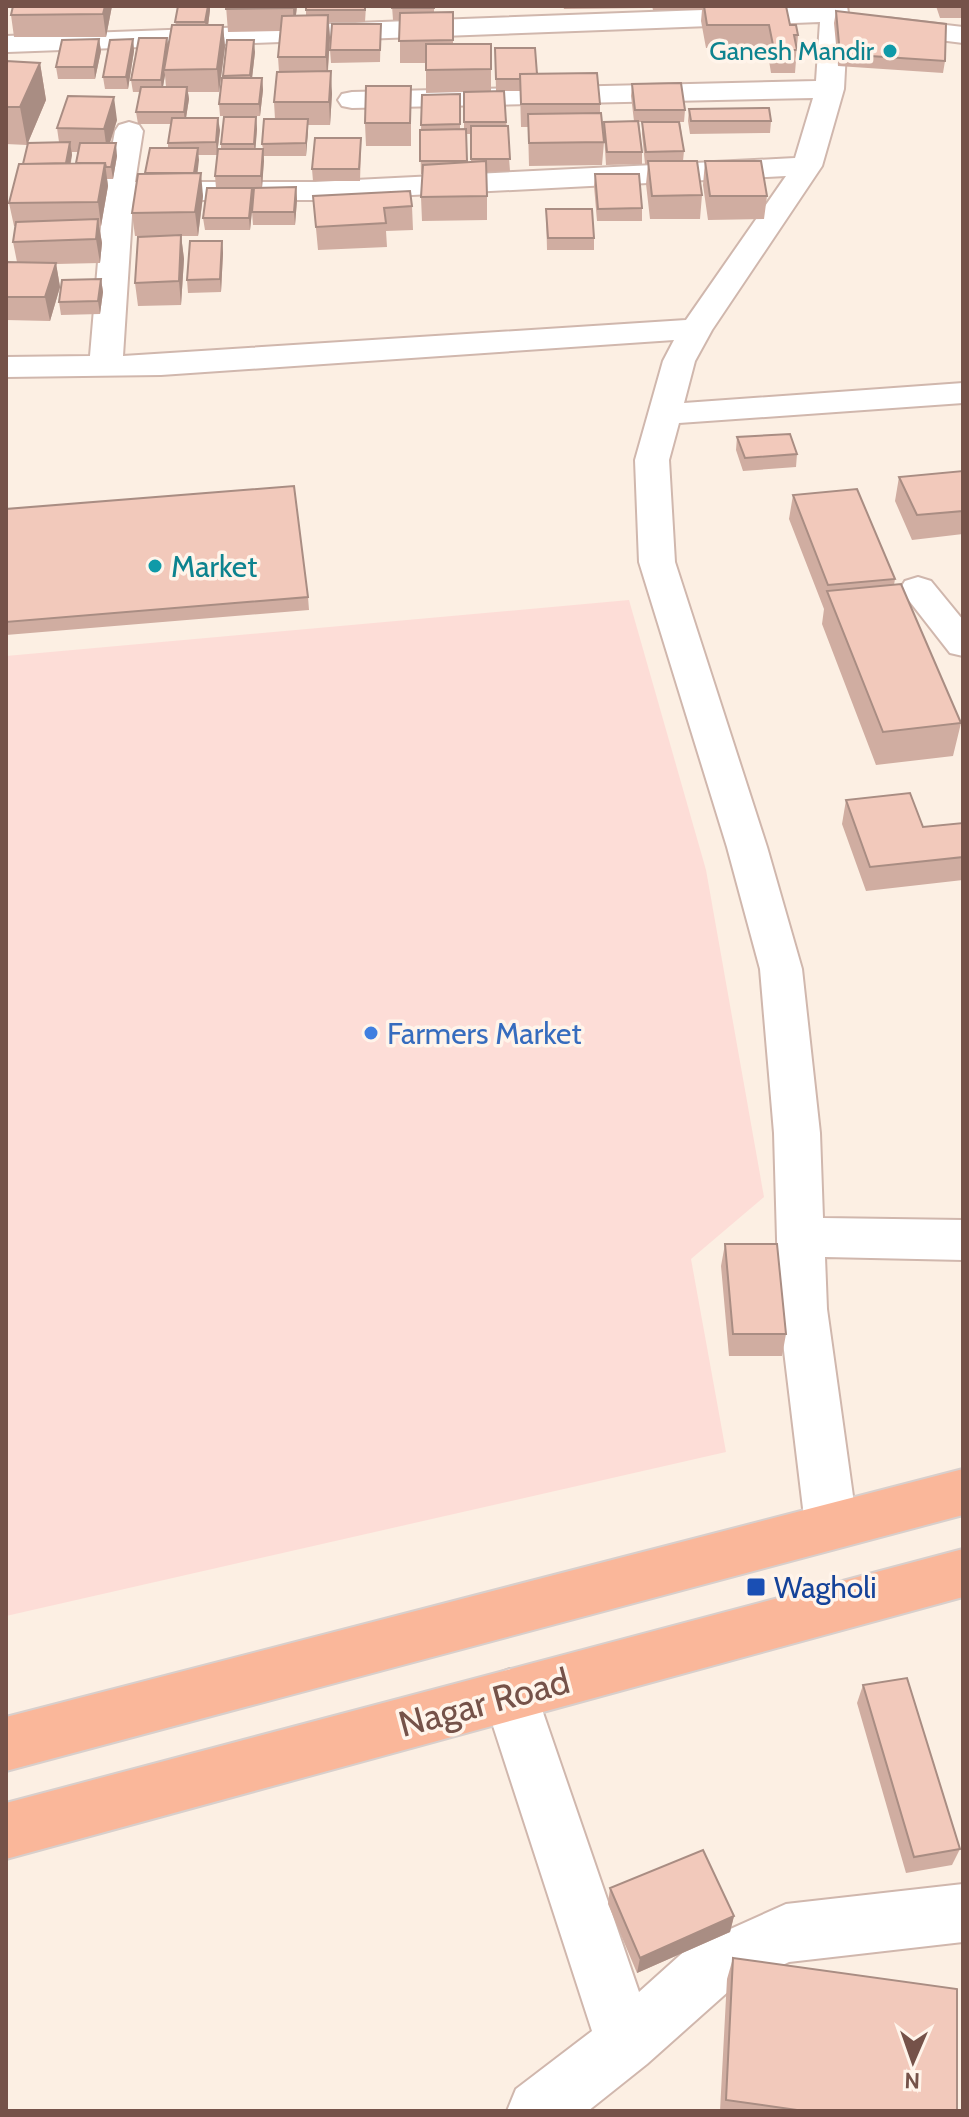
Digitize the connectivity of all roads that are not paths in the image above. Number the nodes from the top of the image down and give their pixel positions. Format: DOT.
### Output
graph roads {
  1 [pos="834,14"];
  2 [pos="963,35"];
  3 [pos="8,44"];
  4 [pos="830,89"];
  5 [pos="352,100"];
  6 [pos="129,131"];
  7 [pos="807,166"];
  8 [pos="119,191"];
  9 [pos="696,329"];
  10 [pos="106,365"];
  11 [pos="6,367"];
  12 [pos="963,393"];
  13 [pos="665,414"];
  14 [pos="918,589"];
  15 [pos="963,644"];
  16 [pos="801,1237"];
  17 [pos="963,1240"];
  18 [pos="963,1492"];
  19 [pos="831,1525"];
  20 [pos="963,1573"];
  21 [pos="510,1695"];
  22 [pos="10,1741"];
  23 [pos="6,1831"];
  24 [pos="963,1913"];
  25 [pos="626,2043"];
  26 [pos="538,2111"];
  1 -- 2 [label="street"];
  1 -- 3 [label="street"];
  1 -- 4 [label="street"];
  4 -- 5 [label="street"];
  4 -- 7 [label="street"];
  6 -- 8 [label="street"];
  7 -- 8 [label="street"];
  7 -- 9 [label="street"];
  8 -- 10 [label="street"];
  9 -- 10 [label="street"];
  9 -- 13 [label="street"];
  10 -- 11 [label="street"];
  12 -- 13 [label="street"];
  13 -- 16 [label="street"];
  14 -- 15 [label="street"];
  16 -- 17 [label="street"];
  16 -- 19 [label="street"];
  18 -- 19 [label="highway"];
  19 -- 22 [label="highway"];
  20 -- 21 [label="highway, Nagar Road"];
  21 -- 23 [label="highway, Nagar Road"];
  21 -- 25 [label="street"];
  24 -- 25 [label="street"];
  25 -- 26 [label="street"];
}
